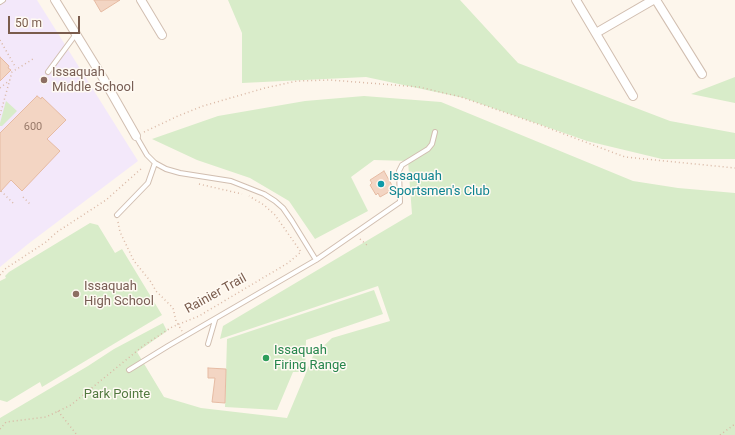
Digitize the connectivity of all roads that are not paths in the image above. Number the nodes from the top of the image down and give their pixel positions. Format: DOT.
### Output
graph roads {
  1 [pos="3,0"];
  2 [pos="55,0"];
  3 [pos="141,0"];
  4 [pos="576,0"];
  5 [pos="652,0"];
  6 [pos="656,0"];
  7 [pos="0,2"];
  8 [pos="596,33"];
  9 [pos="76,34"];
  10 [pos="162,34"];
  11 [pos="48,72"];
  12 [pos="702,74"];
  13 [pos="633,96"];
  14 [pos="435,132"];
  15 [pos="136,136"];
  16 [pos="155,163"];
  17 [pos="117,215"];
  18 [pos="316,260"];
  19 [pos="215,320"];
  20 [pos="208,344"];
  21 [pos="129,370"];
  1 -- 7 [label="lane"];
  2 -- 9 [label="street"];
  3 -- 10 [label="street"];
  4 -- 8 [label="street"];
  5 -- 8 [label="street"];
  6 -- 12 [label="street"];
  8 -- 13 [label="street"];
  9 -- 11 [label="lane"];
  9 -- 15 [label="street"];
  14 -- 18 [label="lane"];
  15 -- 16 [label="lane"];
  16 -- 17 [label="lane"];
  16 -- 18 [label="lane"];
  18 -- 19 [label="lane"];
  19 -- 20 [label="lane"];
  19 -- 21 [label="lane"];
}
